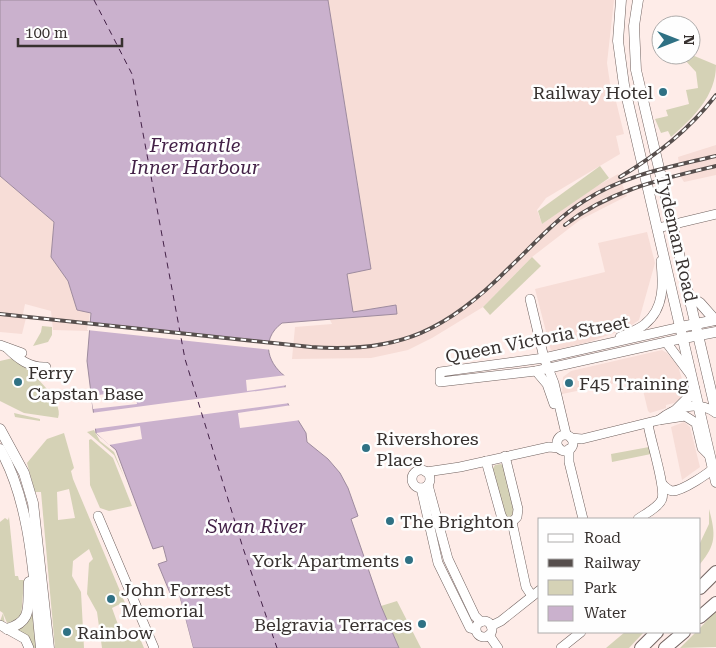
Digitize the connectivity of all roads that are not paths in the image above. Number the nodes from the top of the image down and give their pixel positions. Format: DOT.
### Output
graph roads {
  1 [pos="621,0"];
  2 [pos="636,0"];
  3 [pos="716,214"];
  4 [pos="674,224"];
  5 [pos="658,228"];
  6 [pos="690,296"];
  7 [pos="530,299"];
  8 [pos="716,320"];
  9 [pos="696,324"];
  10 [pos="681,327"];
  11 [pos="716,332"];
  12 [pos="699,335"];
  13 [pos="684,338"];
  14 [pos="666,342"];
  15 [pos="615,343"];
  16 [pos="3,347"];
  17 [pos="22,353"];
  18 [pos="544,358"];
  19 [pos="46,368"];
  20 [pos="549,369"];
  21 [pos="536,371"];
  22 [pos="692,376"];
  23 [pos="694,388"];
  24 [pos="698,405"];
  25 [pos="676,410"];
  26 [pos="716,412"];
  27 [pos="659,420"];
  28 [pos="648,424"];
  29 [pos="0,429"];
  30 [pos="563,443"];
  31 [pos="4,446"];
  32 [pos="709,455"];
  33 [pos="505,456"];
  34 [pos="486,461"];
  35 [pos="714,468"];
  36 [pos="442,471"];
  37 [pos="426,472"];
  38 [pos="716,482"];
  39 [pos="662,484"];
  40 [pos="426,485"];
  41 [pos="98,516"];
  42 [pos="583,518"];
  43 [pos="639,518"];
  44 [pos="512,522"];
  45 [pos="30,559"];
  46 [pos="716,572"];
  47 [pos="701,587"];
  48 [pos="538,592"];
  49 [pos="532,596"];
  50 [pos="716,603"];
  51 [pos="701,617"];
  52 [pos="478,626"];
  53 [pos="4,627"];
  54 [pos="490,630"];
  55 [pos="580,633"];
  56 [pos="656,633"];
  57 [pos="683,633"];
  58 [pos="29,648"];
  59 [pos="41,648"];
  60 [pos="49,648"];
  61 [pos="154,648"];
  62 [pos="498,648"];
  63 [pos="561,648"];
  64 [pos="641,648"];
  65 [pos="666,648"];
  1 -- 5 [label="main road, Tydeman Road"];
  2 -- 4 [label="main road, Tydeman Road"];
  3 -- 4 [label="street"];
  4 -- 5 [label="street"];
  4 -- 6 [label="main road, Tydeman Road"];
  5 -- 10 [label="main road, Tydeman Road"];
  5 -- 15 [label="street"];
  6 -- 8 [label="main road"];
  6 -- 9 [label="main road, Tydeman Road"];
  7 -- 18 [label="street"];
  8 -- 9 [label="main road, Queen Victoria Street"];
  9 -- 10 [label="main road, Queen Victoria Street"];
  9 -- 12 [label="main road, Tydeman Road"];
  10 -- 13 [label="main road, Tydeman Road"];
  10 -- 15 [label="street, Queen Victoria Street"];
  11 -- 12 [label="main road, Queen Victoria Street"];
  12 -- 13 [label="main road, Queen Victoria Street"];
  12 -- 26 [label="main road, Tydeman Road"];
  13 -- 14 [label="street, Queen Victoria Street"];
  13 -- 22 [label="main road, Tydeman Road"];
  14 -- 20 [label="street, Queen Victoria Street"];
  14 -- 22 [label="street"];
  15 -- 18 [label="street, Queen Victoria Street"];
  16 -- 17 [label="street"];
  16 -- 19 [label="street"];
  18 -- 20 [label="street"];
  18 -- 21 [label="street, Queen Victoria Street"];
  20 -- 21 [label="street, Queen Victoria Street"];
  20 -- 30 [label="street"];
  21 -- 30 [label="street"];
  22 -- 23 [label="main road, Tydeman Road"];
  23 -- 24 [label="main road, Tydeman Road"];
  23 -- 25 [label="main road"];
  24 -- 25 [label="street"];
  24 -- 26 [label="street"];
  24 -- 32 [label="main road, Tydeman Road"];
  25 -- 27 [label="street"];
  27 -- 28 [label="street"];
  27 -- 32 [label="street"];
  28 -- 30 [label="street"];
  28 -- 39 [label="street"];
  29 -- 31 [label="main road"];
  30 -- 33 [label="street"];
  30 -- 42 [label="street"];
  31 -- 45 [label="main road"];
  31 -- 60 [label="main road"];
  32 -- 35 [label="main road, Tydeman Road"];
  33 -- 34 [label="street"];
  33 -- 44 [label="street"];
  34 -- 36 [label="street"];
  34 -- 44 [label="street"];
  35 -- 38 [label="main road, Tydeman Road"];
  35 -- 39 [label="street"];
  36 -- 37 [label="street"];
  36 -- 40 [label="street"];
  37 -- 40 [label="street"];
  37 -- 40 [label="street"];
  39 -- 43 [label="street"];
  40 -- 52 [label="street"];
  41 -- 61 [label="street"];
  44 -- 49 [label="street"];
  45 -- 53 [label="main road"];
  45 -- 59 [label="main road"];
  46 -- 47 [label="highway"];
  48 -- 49 [label="street"];
  49 -- 54 [label="street"];
  50 -- 51 [label="highway"];
  52 -- 54 [label="street"];
  52 -- 54 [label="street"];
  53 -- 58 [label="street"];
  54 -- 62 [label="street"];
  55 -- 63 [label="street"];
  56 -- 64 [label="highway"];
  57 -- 65 [label="highway"];
}
